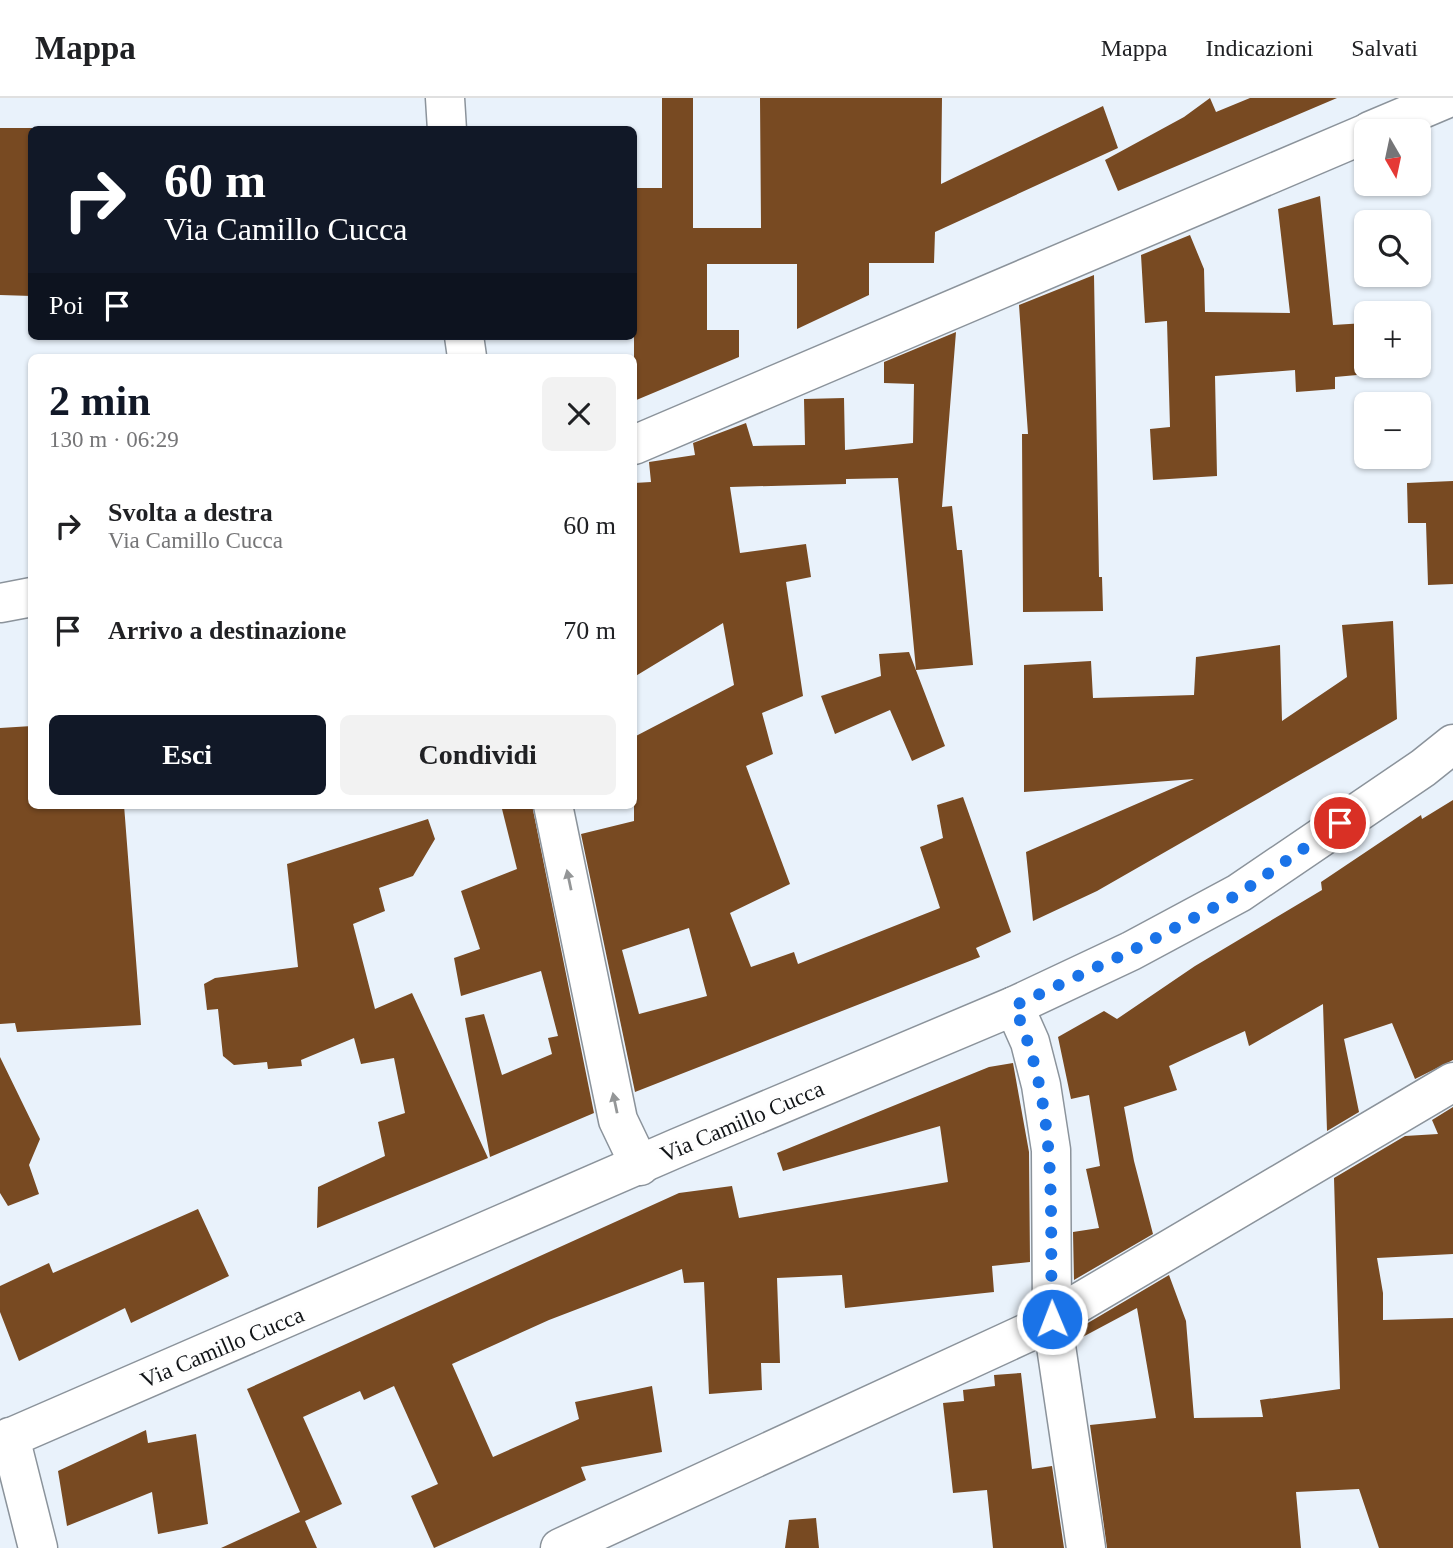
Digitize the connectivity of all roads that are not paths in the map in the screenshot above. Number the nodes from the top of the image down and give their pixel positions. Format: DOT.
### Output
graph roads {
  1 [pos="445,98"];
  2 [pos="1448,98"];
  3 [pos="1399,119"];
  4 [pos="447,126"];
  5 [pos="1354,138"];
  6 [pos="637,444"];
  7 [pos="28,598"];
  8 [pos="0,603"];
  9 [pos="1453,744"];
  10 [pos="554,809"];
  11 [pos="1014,1006"];
  12 [pos="1453,1082"];
  13 [pos="640,1166"];
  14 [pos="1052,1319"];
  15 [pos="5,1440"];
  16 [pos="38,1548"];
  17 [pos="560,1548"];
  18 [pos="1086,1548"];
  1 -- 4 [label="street"];
  2 -- 3 [label="street"];
  5 -- 6 [label="street"];
  7 -- 8 [label="street"];
  9 -- 11 [label="street, Via Camillo Cucca"];
  13 -- 10 [label="street, one-way"];
  11 -- 13 [label="street, Via Camillo Cucca"];
  11 -- 14 [label="street"];
  12 -- 14 [label="street"];
  13 -- 15 [label="street, Via Camillo Cucca"];
  14 -- 17 [label="street"];
  14 -- 18 [label="street"];
  15 -- 16 [label="street"];
}
